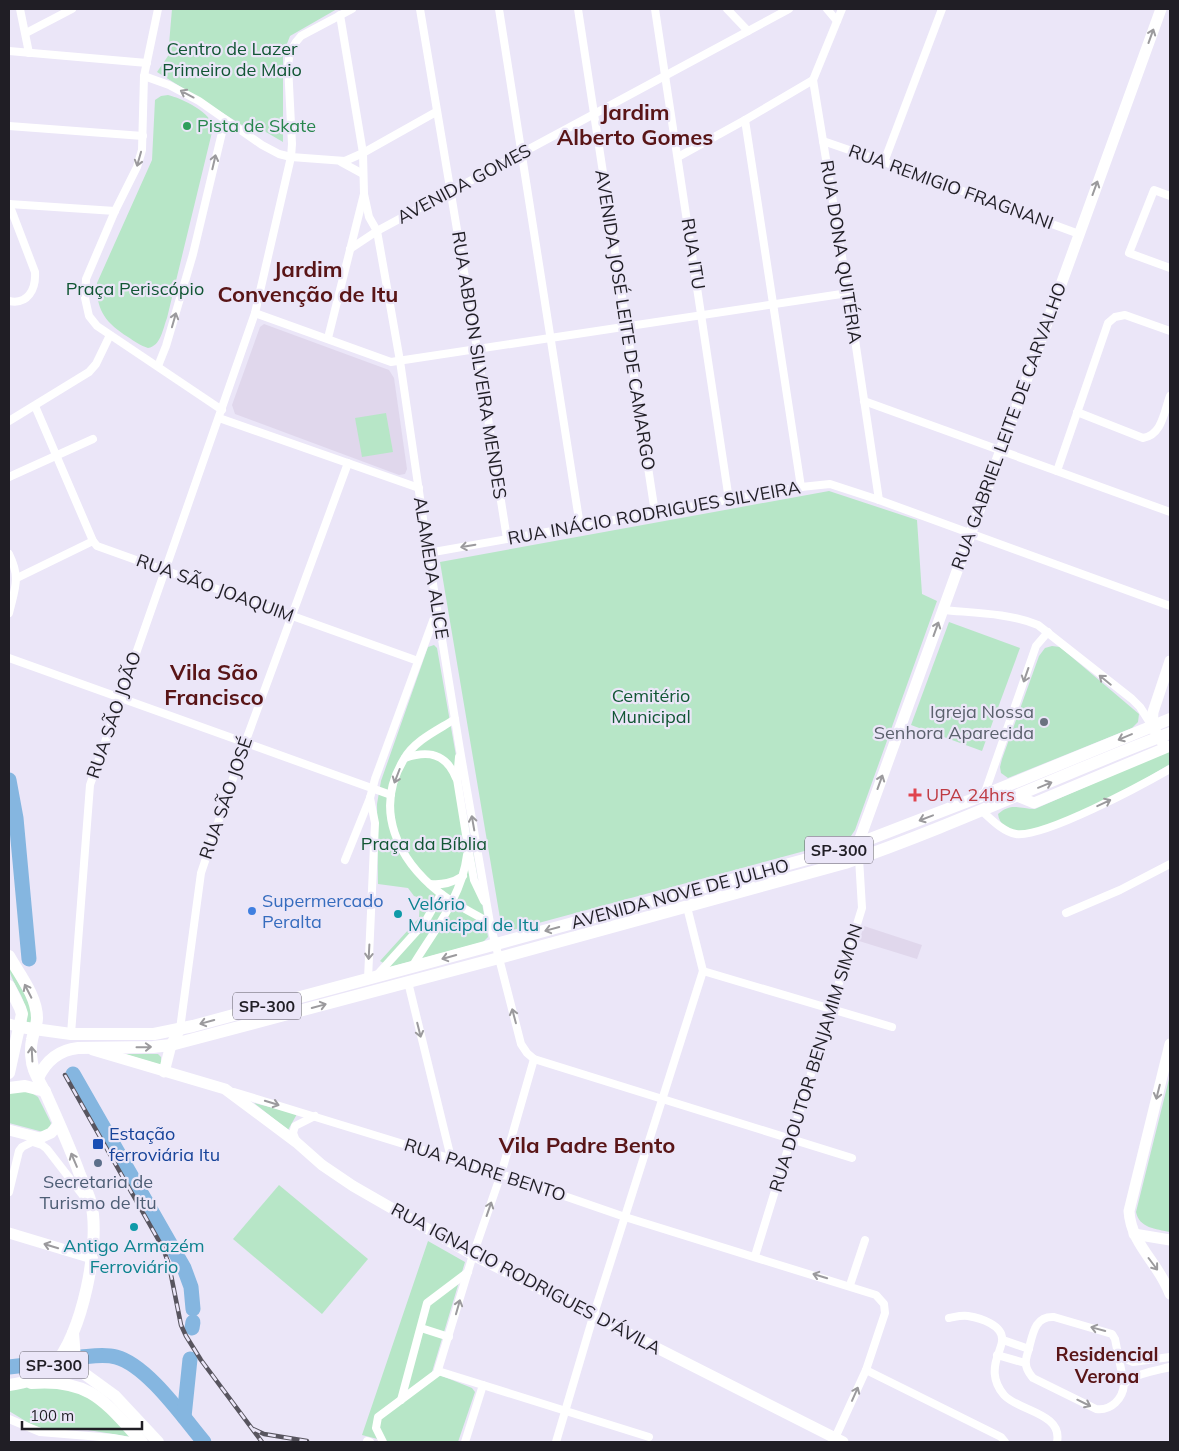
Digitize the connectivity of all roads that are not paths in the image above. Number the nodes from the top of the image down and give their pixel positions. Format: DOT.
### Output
graph roads {
  1 [pos="20,9"];
  2 [pos="72,9"];
  3 [pos="158,9"];
  4 [pos="352,9"];
  5 [pos="420,9"];
  6 [pos="498,9"];
  7 [pos="578,9"];
  8 [pos="655,9"];
  9 [pos="727,9"];
  10 [pos="789,9"];
  11 [pos="827,9"];
  12 [pos="842,9"];
  13 [pos="942,9"];
  14 [pos="1161,9"];
  15 [pos="340,15"];
  16 [pos="837,21"];
  17 [pos="748,30"];
  18 [pos="26,33"];
  19 [pos="9,52"];
  20 [pos="29,53"];
  21 [pos="147,63"];
  22 [pos="144,76"];
  23 [pos="665,76"];
  24 [pos="813,80"];
  25 [pos="436,112"];
  26 [pos="594,114"];
  27 [pos="225,120"];
  28 [pos="745,120"];
  29 [pos="9,126"];
  30 [pos="143,136"];
  31 [pos="823,141"];
  32 [pos="363,153"];
  33 [pos="521,153"];
  34 [pos="291,157"];
  35 [pos="678,157"];
  36 [pos="341,162"];
  37 [pos="884,162"];
  38 [pos="363,174"];
  39 [pos="450,191"];
  40 [pos="364,194"];
  41 [pos="1170,196"];
  42 [pos="9,204"];
  43 [pos="115,211"];
  44 [pos="377,231"];
  45 [pos="1079,234"];
  46 [pos="352,240"];
  47 [pos="350,249"];
  48 [pos="1170,268"];
  49 [pos="848,293"];
  50 [pos="9,301"];
  51 [pos="774,304"];
  52 [pos="254,313"];
  53 [pos="702,315"];
  54 [pos="626,326"];
  55 [pos="1170,332"];
  56 [pos="110,336"];
  57 [pos="328,338"];
  58 [pos="551,338"];
  59 [pos="477,349"];
  60 [pos="400,361"];
  61 [pos="158,366"];
  62 [pos="1170,396"];
  63 [pos="864,401"];
  64 [pos="35,406"];
  65 [pos="1077,412"];
  66 [pos="220,414"];
  67 [pos="9,421"];
  68 [pos="93,439"];
  69 [pos="1001,450"];
  70 [pos="57,455"];
  71 [pos="348,463"];
  72 [pos="1057,471"];
  73 [pos="9,477"];
  74 [pos="802,487"];
  75 [pos="419,488"];
  76 [pos="729,500"];
  77 [pos="879,500"];
  78 [pos="1170,512"];
  79 [pos="655,513"];
  80 [pos="580,526"];
  81 [pos="971,533"];
  82 [pos="507,539"];
  83 [pos="93,541"];
  84 [pos="428,553"];
  85 [pos="9,554"];
  86 [pos="165,570"];
  87 [pos="17,578"];
  88 [pos="1170,606"];
  89 [pos="437,608"];
  90 [pos="943,610"];
  91 [pos="9,613"];
  92 [pos="292,616"];
  93 [pos="1048,632"];
  94 [pos="9,658"];
  95 [pos="418,661"];
  96 [pos="1170,661"];
  97 [pos="119,698"];
  98 [pos="455,719"];
  99 [pos="1170,719"];
  100 [pos="1152,726"];
  101 [pos="1164,735"];
  102 [pos="244,743"];
  103 [pos="1169,747"];
  104 [pos="460,750"];
  105 [pos="404,758"];
  106 [pos="1170,769"];
  107 [pos="457,780"];
  108 [pos="372,788"];
  109 [pos="391,795"];
  110 [pos="984,795"];
  111 [pos="1017,796"];
  112 [pos="370,798"];
  113 [pos="982,811"];
  114 [pos="876,838"];
  115 [pos="858,844"];
  116 [pos="468,847"];
  117 [pos="859,858"];
  118 [pos="345,860"];
  119 [pos="1170,864"];
  120 [pos="822,868"];
  121 [pos="463,876"];
  122 [pos="430,884"];
  123 [pos="441,894"];
  124 [pos="453,901"];
  125 [pos="687,907"];
  126 [pos="488,911"];
  127 [pos="1066,913"];
  128 [pos="490,923"];
  129 [pos="413,937"];
  130 [pos="496,944"];
  131 [pos="423,948"];
  132 [pos="9,956"];
  133 [pos="499,958"];
  134 [pos="412,967"];
  135 [pos="702,971"];
  136 [pos="372,978"];
  137 [pos="408,982"];
  138 [pos="9,986"];
  139 [pos="375,991"];
  140 [pos="831,1009"];
  141 [pos="14,1026"];
  142 [pos="892,1027"];
  143 [pos="180,1028"];
  144 [pos="35,1030"];
  145 [pos="71,1034"];
  146 [pos="1170,1044"];
  147 [pos="171,1045"];
  148 [pos="87,1048"];
  149 [pos="534,1059"];
  150 [pos="164,1072"];
  151 [pos="9,1073"];
  152 [pos="38,1078"];
  153 [pos="9,1088"];
  154 [pos="225,1089"];
  155 [pos="45,1091"];
  156 [pos="662,1099"];
  157 [pos="315,1116"];
  158 [pos="59,1124"];
  159 [pos="9,1130"];
  160 [pos="791,1139"];
  161 [pos="37,1140"];
  162 [pos="296,1142"];
  163 [pos="450,1158"];
  164 [pos="852,1158"];
  165 [pos="501,1174"];
  166 [pos="9,1192"];
  167 [pos="92,1205"];
  168 [pos="625,1217"];
  169 [pos="9,1233"];
  170 [pos="1134,1234"];
  171 [pos="865,1240"];
  172 [pos="1170,1240"];
  173 [pos="473,1255"];
  174 [pos="755,1256"];
  175 [pos="92,1258"];
  176 [pos="468,1272"];
  177 [pos="850,1285"];
  178 [pos="1170,1294"];
  179 [pos="593,1317"];
  180 [pos="949,1318"];
  181 [pos="421,1328"];
  182 [pos="73,1330"];
  183 [pos="449,1337"];
  184 [pos="1003,1340"];
  185 [pos="1029,1349"];
  186 [pos="997,1355"];
  187 [pos="1119,1356"];
  188 [pos="1170,1357"];
  189 [pos="1025,1363"];
  190 [pos="1170,1367"];
  191 [pos="866,1370"];
  192 [pos="438,1371"];
  193 [pos="14,1384"];
  194 [pos="1124,1384"];
  195 [pos="483,1385"];
  196 [pos="401,1400"];
  197 [pos="566,1410"];
  198 [pos="9,1419"];
  199 [pos="649,1437"];
  200 [pos="48,1438"];
  201 [pos="839,1440"];
  202 [pos="135,1442"];
  203 [pos="142,1442"];
  204 [pos="158,1442"];
  205 [pos="383,1442"];
  206 [pos="465,1442"];
  207 [pos="556,1442"];
  208 [pos="1005,1442"];
  209 [pos="1057,1442"];
  1 -- 18 [label="street"];
  2 -- 18 [label="street"];
  3 -- 21 [label="street"];
  4 -- 15 [label="street, RUA SÃO JOÃO"];
  5 -- 25 [label="street, RUA ABDON SILVEIRA MENDES"];
  6 -- 33 [label="street"];
  7 -- 26 [label="street, AVENIDA JOSÉ LEITE DE CAMARGO"];
  8 -- 23 [label="street, RUA ITU"];
  9 -- 17 [label="street"];
  10 -- 17 [label="street, AVENIDA GOMES"];
  11 -- 16 [label="street"];
  12 -- 16 [label="street"];
  13 -- 37 [label="street"];
  45 -- 14 [label="street, RUA GABRIEL LEITE DE CARVALHO, one-way"];
  15 -- 32 [label="street"];
  15 -- 34 [label="street, RUA SÃO JOÃO"];
  16 -- 24 [label="street"];
  17 -- 23 [label="street, AVENIDA GOMES"];
  18 -- 20 [label="street"];
  19 -- 20 [label="street"];
  20 -- 21 [label="street"];
  21 -- 22 [label="street"];
  27 -- 22 [label="street, one-way"];
  22 -- 30 [label="street"];
  23 -- 26 [label="street, AVENIDA GOMES"];
  23 -- 35 [label="street, RUA ITU"];
  24 -- 28 [label="street"];
  24 -- 31 [label="street, RUA DONA QUITÉRIA"];
  25 -- 32 [label="street"];
  25 -- 39 [label="street, RUA ABDON SILVEIRA MENDES"];
  26 -- 33 [label="street, AVENIDA GOMES"];
  26 -- 54 [label="street, AVENIDA JOSÉ LEITE DE CAMARGO"];
  27 -- 34 [label="street"];
  61 -- 27 [label="street, one-way"];
  28 -- 35 [label="street"];
  28 -- 51 [label="street"];
  29 -- 30 [label="street"];
  30 -- 43 [label="street, one-way"];
  31 -- 37 [label="street, RUA REMIGIO FRAGNANI"];
  31 -- 49 [label="street, RUA DONA QUITÉRIA"];
  32 -- 36 [label="street"];
  32 -- 38 [label="street"];
  33 -- 39 [label="street, AVENIDA GOMES"];
  33 -- 58 [label="street"];
  34 -- 36 [label="street"];
  34 -- 52 [label="street, RUA SÃO JOÃO"];
  35 -- 53 [label="street, RUA ITU"];
  36 -- 38 [label="street"];
  37 -- 45 [label="street, RUA REMIGIO FRAGNANI"];
  38 -- 40 [label="street"];
  39 -- 44 [label="street, AVENIDA GOMES"];
  39 -- 59 [label="street, RUA ABDON SILVEIRA MENDES"];
  40 -- 44 [label="street, ALAMEDA ALICE"];
  40 -- 46 [label="street"];
  41 -- 48 [label="street"];
  42 -- 43 [label="street"];
  42 -- 50 [label="street"];
  43 -- 56 [label="street"];
  44 -- 46 [label="street, AVENIDA GOMES"];
  44 -- 47 [label="street, AVENIDA GOMES"];
  44 -- 60 [label="street, ALAMEDA ALICE"];
  45 -- 69 [label="street, RUA GABRIEL LEITE DE CARVALHO"];
  46 -- 47 [label="street"];
  47 -- 57 [label="street"];
  49 -- 51 [label="street"];
  49 -- 63 [label="street, RUA DONA QUITÉRIA"];
  51 -- 53 [label="street"];
  51 -- 74 [label="street"];
  52 -- 57 [label="street"];
  52 -- 66 [label="street, RUA SÃO JOÃO"];
  53 -- 54 [label="street"];
  53 -- 76 [label="street, RUA ITU"];
  54 -- 58 [label="street"];
  54 -- 79 [label="street, AVENIDA JOSÉ LEITE DE CAMARGO"];
  55 -- 65 [label="street"];
  56 -- 61 [label="street"];
  56 -- 64 [label="street"];
  57 -- 60 [label="street"];
  58 -- 59 [label="street"];
  58 -- 80 [label="street"];
  59 -- 60 [label="street"];
  59 -- 82 [label="street, RUA ABDON SILVEIRA MENDES"];
  60 -- 75 [label="street, ALAMEDA ALICE"];
  61 -- 66 [label="street"];
  62 -- 65 [label="street"];
  63 -- 69 [label="street"];
  63 -- 77 [label="street, RUA DONA QUITÉRIA"];
  64 -- 67 [label="street"];
  64 -- 70 [label="street"];
  65 -- 72 [label="street"];
  66 -- 71 [label="street"];
  66 -- 86 [label="street, RUA SÃO JOÃO"];
  68 -- 70 [label="street"];
  69 -- 72 [label="street"];
  69 -- 81 [label="street, RUA GABRIEL LEITE DE CARVALHO"];
  70 -- 73 [label="street"];
  70 -- 83 [label="street"];
  71 -- 75 [label="street"];
  71 -- 92 [label="street, RUA SÃO JOSÉ"];
  72 -- 78 [label="street"];
  74 -- 76 [label="street, RUA INÁCIO RODRIGUES SILVEIRA"];
  74 -- 77 [label="street, RUA INÁCIO RODRIGUES SILVEIRA"];
  75 -- 84 [label="street, ALAMEDA ALICE"];
  76 -- 79 [label="street, RUA INÁCIO RODRIGUES SILVEIRA"];
  77 -- 81 [label="street, RUA INÁCIO RODRIGUES SILVEIRA"];
  79 -- 80 [label="street, RUA INÁCIO RODRIGUES SILVEIRA"];
  80 -- 82 [label="street, RUA INÁCIO RODRIGUES SILVEIRA"];
  81 -- 88 [label="street, RUA INÁCIO RODRIGUES SILVEIRA"];
  81 -- 90 [label="street, RUA GABRIEL LEITE DE CARVALHO"];
  82 -- 84 [label="street, RUA INÁCIO RODRIGUES SILVEIRA, one-way"];
  83 -- 86 [label="street, RUA SÃO JOAQUIM"];
  83 -- 87 [label="street"];
  84 -- 89 [label="street, ALAMEDA ALICE"];
  85 -- 87 [label="street"];
  86 -- 92 [label="street, RUA SÃO JOAQUIM"];
  86 -- 97 [label="street, RUA SÃO JOÃO"];
  87 -- 91 [label="street"];
  89 -- 95 [label="street"];
  89 -- 98 [label="street, ALAMEDA ALICE"];
  90 -- 93 [label="street"];
  115 -- 90 [label="street, RUA GABRIEL LEITE DE CARVALHO, one-way"];
  92 -- 95 [label="street, RUA SÃO JOAQUIM"];
  92 -- 102 [label="street, RUA SÃO JOSÉ"];
  100 -- 93 [label="street, one-way"];
  93 -- 110 [label="street, one-way"];
  94 -- 97 [label="street"];
  95 -- 108 [label="street"];
  96 -- 100 [label="street"];
  97 -- 102 [label="street"];
  97 -- 145 [label="street, RUA SÃO JOÃO"];
  98 -- 104 [label="street, ALAMEDA ALICE"];
  98 -- 105 [label="street"];
  99 -- 100 [label="main road, AVENIDA NOVE DE JULHO / SP-300"];
  100 -- 101 [label="street"];
  100 -- 110 [label="main road, AVENIDA NOVE DE JULHO / SP-300, one-way"];
  101 -- 103 [label="street"];
  111 -- 101 [label="main road, AVENIDA NOVE DE JULHO / SP-300, one-way"];
  102 -- 108 [label="street"];
  102 -- 143 [label="street, RUA SÃO JOSÉ"];
  103 -- 111 [label="street"];
  104 -- 107 [label="street"];
  126 -- 104 [label="street, ALAMEDA ALICE, one-way"];
  105 -- 107 [label="street"];
  105 -- 109 [label="street, one-way"];
  113 -- 106 [label="street, one-way"];
  107 -- 116 [label="street"];
  108 -- 109 [label="street"];
  108 -- 112 [label="street"];
  109 -- 122 [label="street"];
  110 -- 114 [label="main road, AVENIDA NOVE DE JULHO / SP-300, one-way"];
  111 -- 113 [label="main road, AVENIDA NOVE DE JULHO / SP-300"];
  112 -- 118 [label="street"];
  112 -- 136 [label="street, one-way"];
  113 -- 117 [label="main road, AVENIDA NOVE DE JULHO / SP-300"];
  114 -- 115 [label="main road, AVENIDA NOVE DE JULHO / SP-300"];
  114 -- 117 [label="main road"];
  115 -- 120 [label="main road"];
  115 -- 130 [label="main road, AVENIDA NOVE DE JULHO / SP-300, one-way"];
  116 -- 121 [label="street"];
  116 -- 126 [label="street"];
  117 -- 120 [label="main road, AVENIDA NOVE DE JULHO / SP-300"];
  117 -- 140 [label="street, RUA DOUTOR BENJAMIM SIMON"];
  119 -- 127 [label="street"];
  120 -- 125 [label="main road, AVENIDA NOVE DE JULHO / SP-300"];
  121 -- 122 [label="street"];
  121 -- 124 [label="street"];
  122 -- 123 [label="street"];
  123 -- 124 [label="street"];
  123 -- 129 [label="street"];
  124 -- 128 [label="street"];
  124 -- 131 [label="street"];
  125 -- 133 [label="main road, AVENIDA NOVE DE JULHO / SP-300"];
  125 -- 135 [label="street"];
  126 -- 128 [label="street, ALAMEDA ALICE"];
  128 -- 130 [label="street, ALAMEDA ALICE"];
  129 -- 131 [label="street"];
  129 -- 136 [label="street"];
  130 -- 133 [label="street, ALAMEDA ALICE"];
  130 -- 134 [label="main road, SP-300, one-way"];
  131 -- 134 [label="street"];
  144 -- 132 [label="main road, one-way"];
  133 -- 137 [label="main road, SP-300"];
  149 -- 133 [label="street, ALAMEDA ALICE, one-way"];
  134 -- 136 [label="main road, SP-300"];
  134 -- 139 [label="main road"];
  135 -- 140 [label="street"];
  135 -- 156 [label="street"];
  136 -- 143 [label="main road, SP-300, one-way"];
  137 -- 139 [label="main road, SP-300"];
  137 -- 163 [label="street, one-way"];
  138 -- 141 [label="main road"];
  147 -- 139 [label="main road, SP-300, one-way"];
  140 -- 142 [label="street"];
  140 -- 160 [label="street, RUA DOUTOR BENJAMIM SIMON"];
  141 -- 144 [label="main road, SP-300"];
  141 -- 151 [label="main road"];
  143 -- 145 [label="main road, SP-300"];
  143 -- 147 [label="street"];
  144 -- 145 [label="main road, SP-300"];
  152 -- 144 [label="main road, one-way"];
  146 -- 170 [label="street, one-way"];
  148 -- 147 [label="main road, SP-300, one-way"];
  147 -- 150 [label="street"];
  148 -- 150 [label="street, RUA PADRE BENTO"];
  148 -- 152 [label="main road, SP-300"];
  149 -- 156 [label="street"];
  149 -- 165 [label="street"];
  150 -- 154 [label="street, RUA PADRE BENTO"];
  152 -- 155 [label="main road, SP-300"];
  153 -- 155 [label="main road"];
  154 -- 157 [label="street, RUA PADRE BENTO, one-way"];
  154 -- 162 [label="street, RUA IGNACIO RODRIGUES D'ÁVILA"];
  155 -- 158 [label="main road, SP-300"];
  156 -- 160 [label="street"];
  156 -- 168 [label="street"];
  157 -- 162 [label="street"];
  157 -- 163 [label="street, RUA PADRE BENTO"];
  158 -- 161 [label="street"];
  167 -- 158 [label="main road, SP-300, one-way"];
  159 -- 161 [label="street"];
  160 -- 164 [label="street"];
  160 -- 174 [label="street, RUA DOUTOR BENJAMIM SIMON"];
  161 -- 166 [label="street"];
  161 -- 167 [label="street"];
  162 -- 173 [label="street, RUA IGNACIO RODRIGUES D'ÁVILA"];
  163 -- 165 [label="street, RUA PADRE BENTO"];
  165 -- 168 [label="street, RUA PADRE BENTO"];
  173 -- 165 [label="street, one-way"];
  167 -- 175 [label="main road, SP-300"];
  168 -- 174 [label="street, RUA PADRE BENTO"];
  168 -- 179 [label="street"];
  175 -- 169 [label="street, one-way"];
  170 -- 172 [label="street"];
  170 -- 178 [label="street, one-way"];
  171 -- 177 [label="street"];
  173 -- 176 [label="street"];
  173 -- 179 [label="street, RUA IGNACIO RODRIGUES D'ÁVILA"];
  177 -- 174 [label="street, RUA PADRE BENTO, one-way"];
  175 -- 182 [label="main road, SP-300"];
  176 -- 181 [label="street"];
  183 -- 176 [label="street, one-way"];
  177 -- 191 [label="street, RUA PADRE BENTO"];
  179 -- 197 [label="street"];
  179 -- 201 [label="street, RUA IGNACIO RODRIGUES D'ÁVILA"];
  180 -- 184 [label="street"];
  181 -- 183 [label="street"];
  181 -- 196 [label="street"];
  182 -- 193 [label="main road, SP-300"];
  182 -- 204 [label="main road"];
  183 -- 192 [label="street"];
  184 -- 185 [label="street"];
  184 -- 186 [label="street"];
  187 -- 185 [label="street, one-way"];
  185 -- 189 [label="street"];
  186 -- 189 [label="street"];
  186 -- 209 [label="street"];
  187 -- 188 [label="street"];
  187 -- 194 [label="street"];
  189 -- 194 [label="street, one-way"];
  190 -- 194 [label="street"];
  201 -- 191 [label="street, one-way"];
  191 -- 208 [label="street"];
  192 -- 195 [label="street"];
  192 -- 196 [label="street"];
  193 -- 203 [label="main road"];
  195 -- 197 [label="street"];
  195 -- 206 [label="street"];
  196 -- 205 [label="street"];
  197 -- 199 [label="street"];
  197 -- 207 [label="street"];
  198 -- 200 [label="street"];
  200 -- 202 [label="street"];
}
